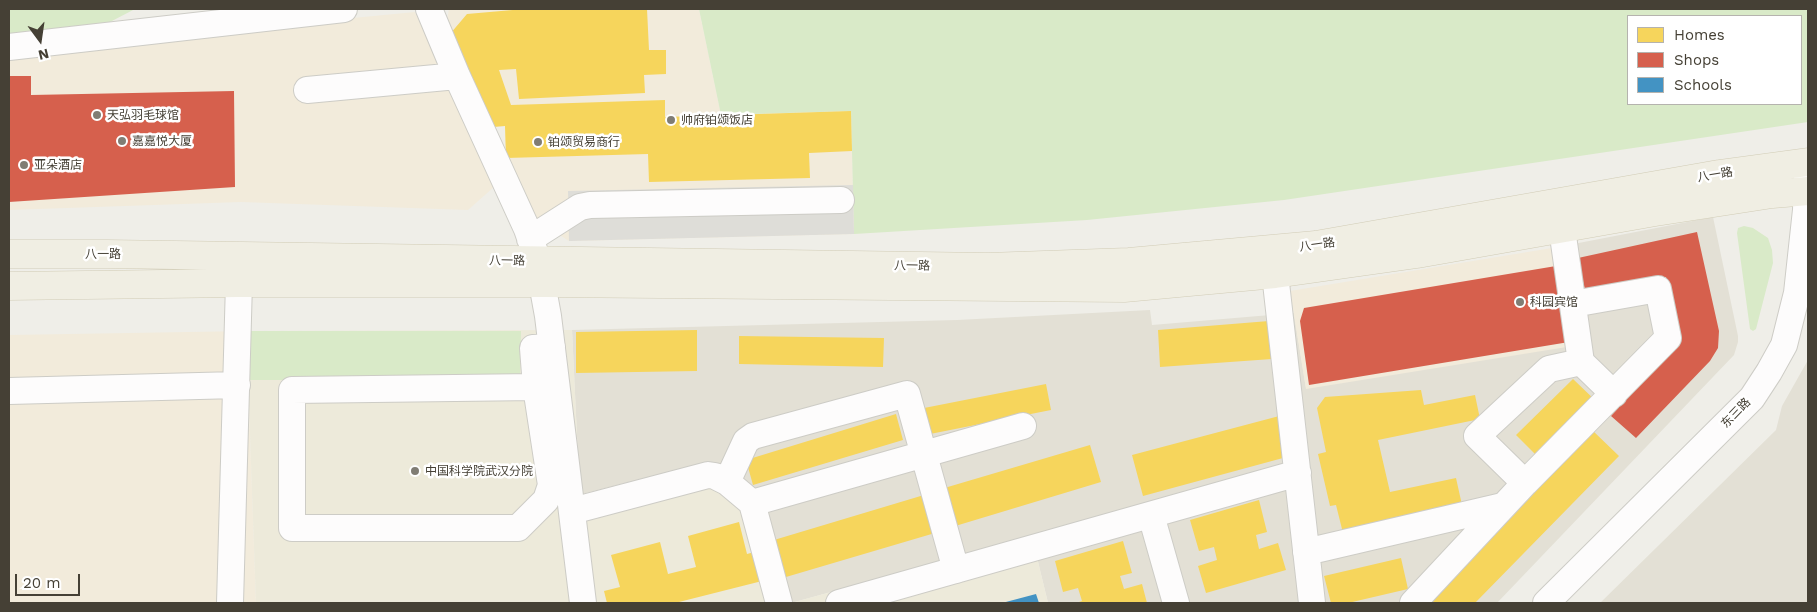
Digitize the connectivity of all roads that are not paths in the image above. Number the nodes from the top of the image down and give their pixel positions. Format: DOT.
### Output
graph roads {
  1 [pos="344,9"];
  2 [pos="429,9"];
  3 [pos="9,47"];
  4 [pos="457,76"];
  5 [pos="307,90"];
  6 [pos="1808,162"];
  7 [pos="1808,191"];
  8 [pos="840,200"];
  9 [pos="1562,229"];
  10 [pos="9,254"];
  11 [pos="537,261"];
  12 [pos="1275,274"];
  13 [pos="239,283"];
  14 [pos="9,286"];
  15 [pos="1573,304"];
  16 [pos="1808,323"];
  17 [pos="1784,345"];
  18 [pos="552,347"];
  19 [pos="1581,362"];
  20 [pos="237,385"];
  21 [pos="536,387"];
  22 [pos="9,391"];
  23 [pos="1614,394"];
  24 [pos="1023,426"];
  25 [pos="924,454"];
  26 [pos="1298,473"];
  27 [pos="727,482"];
  28 [pos="1525,483"];
  29 [pos="752,503"];
  30 [pos="1503,506"];
  31 [pos="572,511"];
  32 [pos="1151,515"];
  33 [pos="1306,552"];
  34 [pos="956,570"];
  35 [pos="230,603"];
  36 [pos="583,603"];
  37 [pos="779,603"];
  38 [pos="839,603"];
  39 [pos="1176,603"];
  40 [pos="1312,603"];
  41 [pos="1413,603"];
  42 [pos="1546,603"];
  1 -- 3 [label="street"];
  2 -- 4 [label="street"];
  4 -- 5 [label="street"];
  4 -- 11 [label="street"];
  6 -- 7 [label="street, 东三路"];
  6 -- 11 [label="main road, 八一路"];
  7 -- 9 [label="main road, 八一路"];
  7 -- 17 [label="street, 东三路"];
  8 -- 11 [label="street"];
  9 -- 12 [label="main road, 八一路"];
  9 -- 15 [label="street"];
  10 -- 11 [label="main road, 八一路"];
  11 -- 12 [label="main road, 八一路"];
  11 -- 13 [label="main road, 八一路"];
  11 -- 18 [label="street"];
  12 -- 26 [label="street"];
  13 -- 14 [label="main road, 八一路"];
  13 -- 20 [label="street"];
  15 -- 19 [label="street"];
  15 -- 23 [label="street"];
  16 -- 17 [label="street"];
  17 -- 42 [label="street, 东三路"];
  18 -- 21 [label="street"];
  18 -- 31 [label="street"];
  19 -- 23 [label="street"];
  19 -- 28 [label="street"];
  20 -- 22 [label="street"];
  20 -- 35 [label="street"];
  21 -- 21 [label="street"];
  23 -- 28 [label="street"];
  24 -- 25 [label="street"];
  25 -- 27 [label="street"];
  25 -- 29 [label="street"];
  25 -- 34 [label="street"];
  26 -- 32 [label="street"];
  26 -- 33 [label="street"];
  27 -- 29 [label="street"];
  27 -- 31 [label="street"];
  28 -- 30 [label="street"];
  29 -- 37 [label="street"];
  30 -- 33 [label="street"];
  30 -- 41 [label="street"];
  31 -- 36 [label="street"];
  32 -- 34 [label="street"];
  32 -- 39 [label="street"];
  33 -- 40 [label="street"];
  34 -- 38 [label="street"];
}
